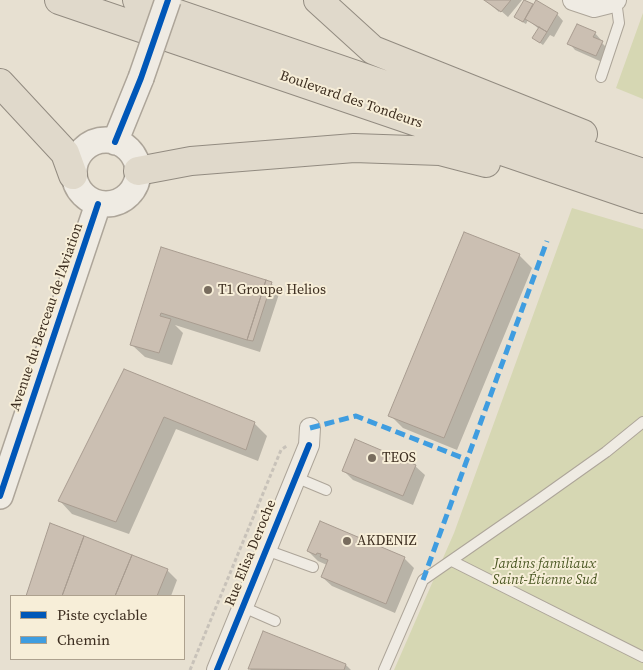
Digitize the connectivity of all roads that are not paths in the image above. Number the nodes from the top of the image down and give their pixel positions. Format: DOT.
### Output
graph roads {
  1 [pos="59,0"];
  2 [pos="137,0"];
  3 [pos="168,0"];
  4 [pos="318,0"];
  5 [pos="573,0"];
  6 [pos="616,0"];
  7 [pos="601,77"];
  8 [pos="0,83"];
  9 [pos="115,142"];
  10 [pos="643,158"];
  11 [pos="138,171"];
  12 [pos="643,173"];
  13 [pos="74,175"];
  14 [pos="643,200"];
  15 [pos="98,204"];
  16 [pos="643,422"];
  17 [pos="310,428"];
  18 [pos="296,477"];
  19 [pos="326,490"];
  20 [pos="0,496"];
  21 [pos="266,550"];
  22 [pos="452,561"];
  23 [pos="313,567"];
  24 [pos="243,607"];
  25 [pos="275,621"];
  26 [pos="643,657"];
  27 [pos="217,670"];
  28 [pos="384,670"];
  1 -- 14 [label="highway, Boulevard des Tondeurs"];
  2 -- 12 [label="highway, Boulevard des Tondeurs"];
  3 -- 9 [label="street, bridge"];
  4 -- 10 [label="highway"];
  5 -- 6 [label="street"];
  6 -- 7 [label="lane"];
  8 -- 13 [label="highway"];
  9 -- 11 [label="street"];
  9 -- 13 [label="street"];
  11 -- 14 [label="highway"];
  11 -- 15 [label="street"];
  13 -- 15 [label="street"];
  15 -- 20 [label="street, Avenue du Berceau de l'Aviation"];
  16 -- 22 [label="lane"];
  17 -- 18 [label="street, Rue Elisa Deroche"];
  18 -- 19 [label="lane"];
  18 -- 21 [label="street, Rue Elisa Deroche"];
  21 -- 23 [label="lane, Rue Elisa Deroche"];
  21 -- 24 [label="street, Rue Elisa Deroche"];
  22 -- 26 [label="lane"];
  22 -- 28 [label="lane"];
  24 -- 25 [label="lane, Rue Elisa Deroche"];
  24 -- 27 [label="street, Rue Elisa Deroche"];
}
